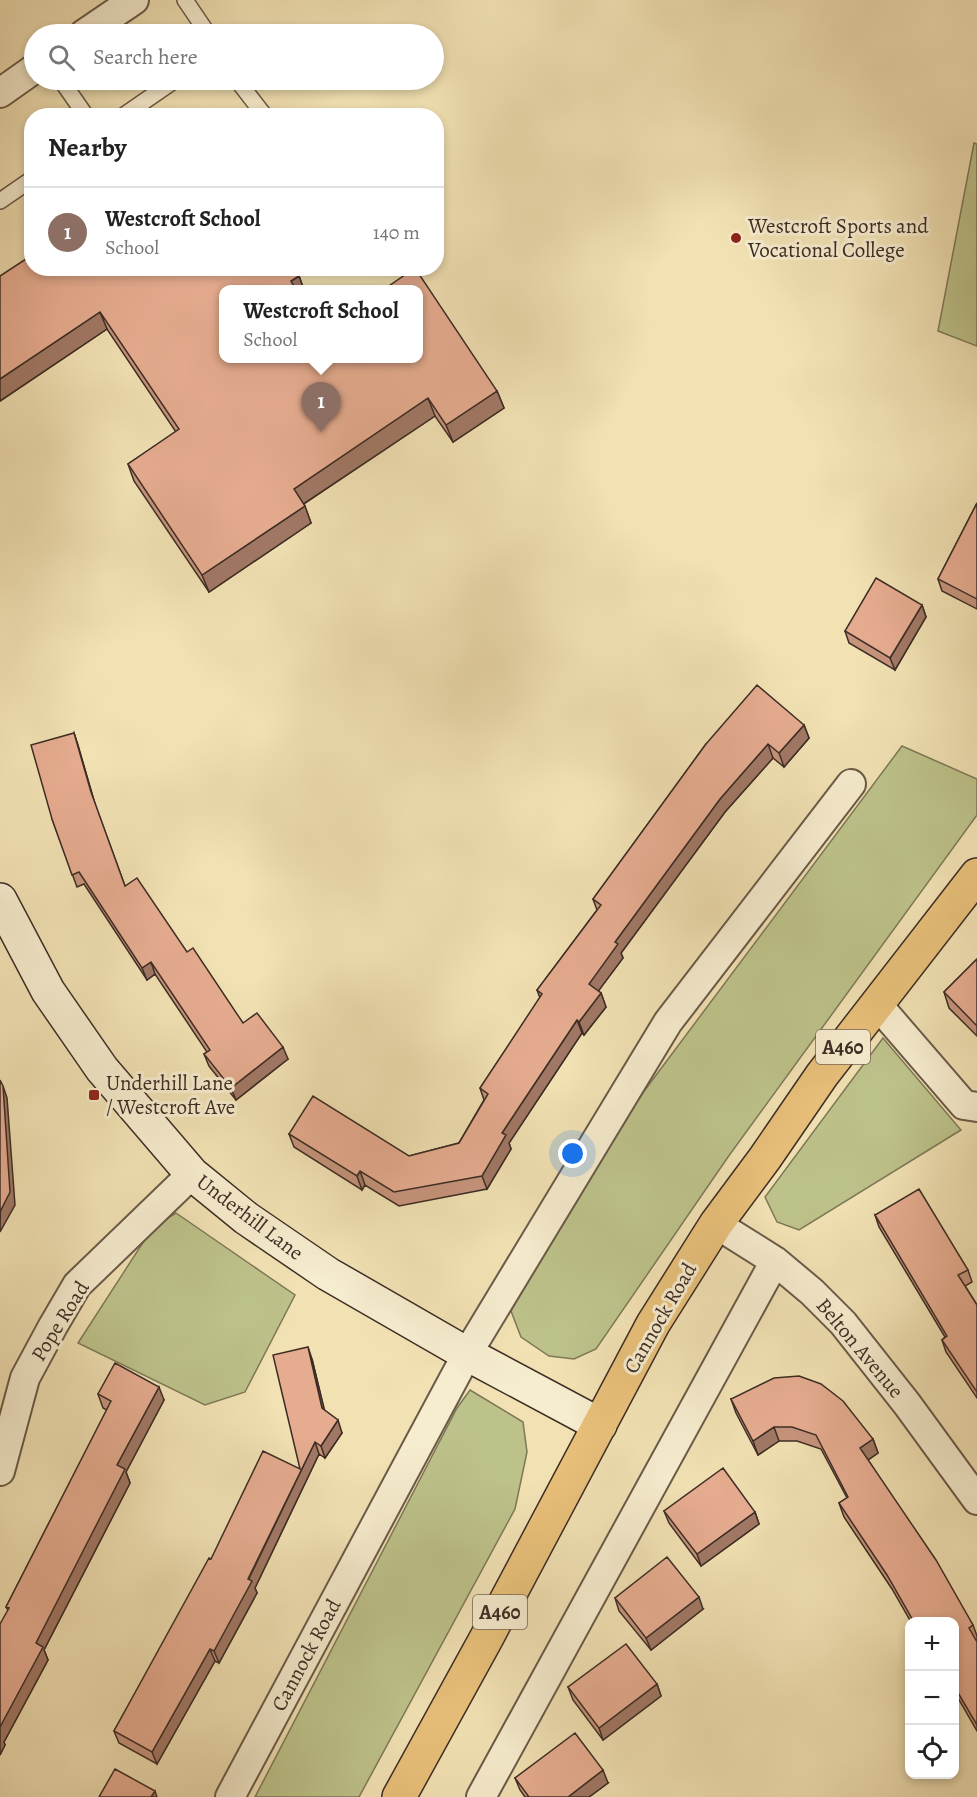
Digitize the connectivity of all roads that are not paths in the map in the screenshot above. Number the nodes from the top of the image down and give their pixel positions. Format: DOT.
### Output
graph roads {
  1 [pos="134,0"];
  2 [pos="185,0"];
  3 [pos="99,24"];
  4 [pos="201,24"];
  5 [pos="24,76"];
  6 [pos="68,90"];
  7 [pos="161,90"];
  8 [pos="245,90"];
  9 [pos="0,93"];
  10 [pos="80,108"];
  11 [pos="135,108"];
  12 [pos="259,108"];
  13 [pos="24,184"];
  14 [pos="0,201"];
  15 [pos="851,784"];
  16 [pos="977,876"];
  17 [pos="0,900"];
  18 [pos="876,1003"];
  19 [pos="977,1107"];
  20 [pos="192,1174"];
  21 [pos="716,1224"];
  22 [pos="775,1261"];
  23 [pos="467,1354"];
  24 [pos="600,1425"];
  25 [pos="0,1471"];
  26 [pos="977,1500"];
  27 [pos="230,1797"];
  28 [pos="399,1797"];
  29 [pos="481,1797"];
  1 -- 3 [label="street"];
  2 -- 4 [label="lane"];
  5 -- 9 [label="street"];
  6 -- 10 [label="lane"];
  7 -- 11 [label="lane"];
  8 -- 12 [label="lane"];
  13 -- 14 [label="lane"];
  15 -- 23 [label="street, Cannock Road"];
  16 -- 18 [label="highway, Cannock Road / A460"];
  17 -- 20 [label="street, Underhill Lane"];
  18 -- 19 [label="street"];
  18 -- 21 [label="highway, Cannock Road / A460"];
  20 -- 23 [label="street, Underhill Lane"];
  20 -- 25 [label="street, Pope Road"];
  21 -- 22 [label="street, Belton Avenue"];
  21 -- 24 [label="highway, Cannock Road / A460"];
  22 -- 26 [label="street, Belton Avenue"];
  22 -- 29 [label="street"];
  23 -- 24 [label="street, Underhill Lane"];
  23 -- 27 [label="street, Cannock Road"];
  24 -- 28 [label="highway, Cannock Road / A460"];
}
